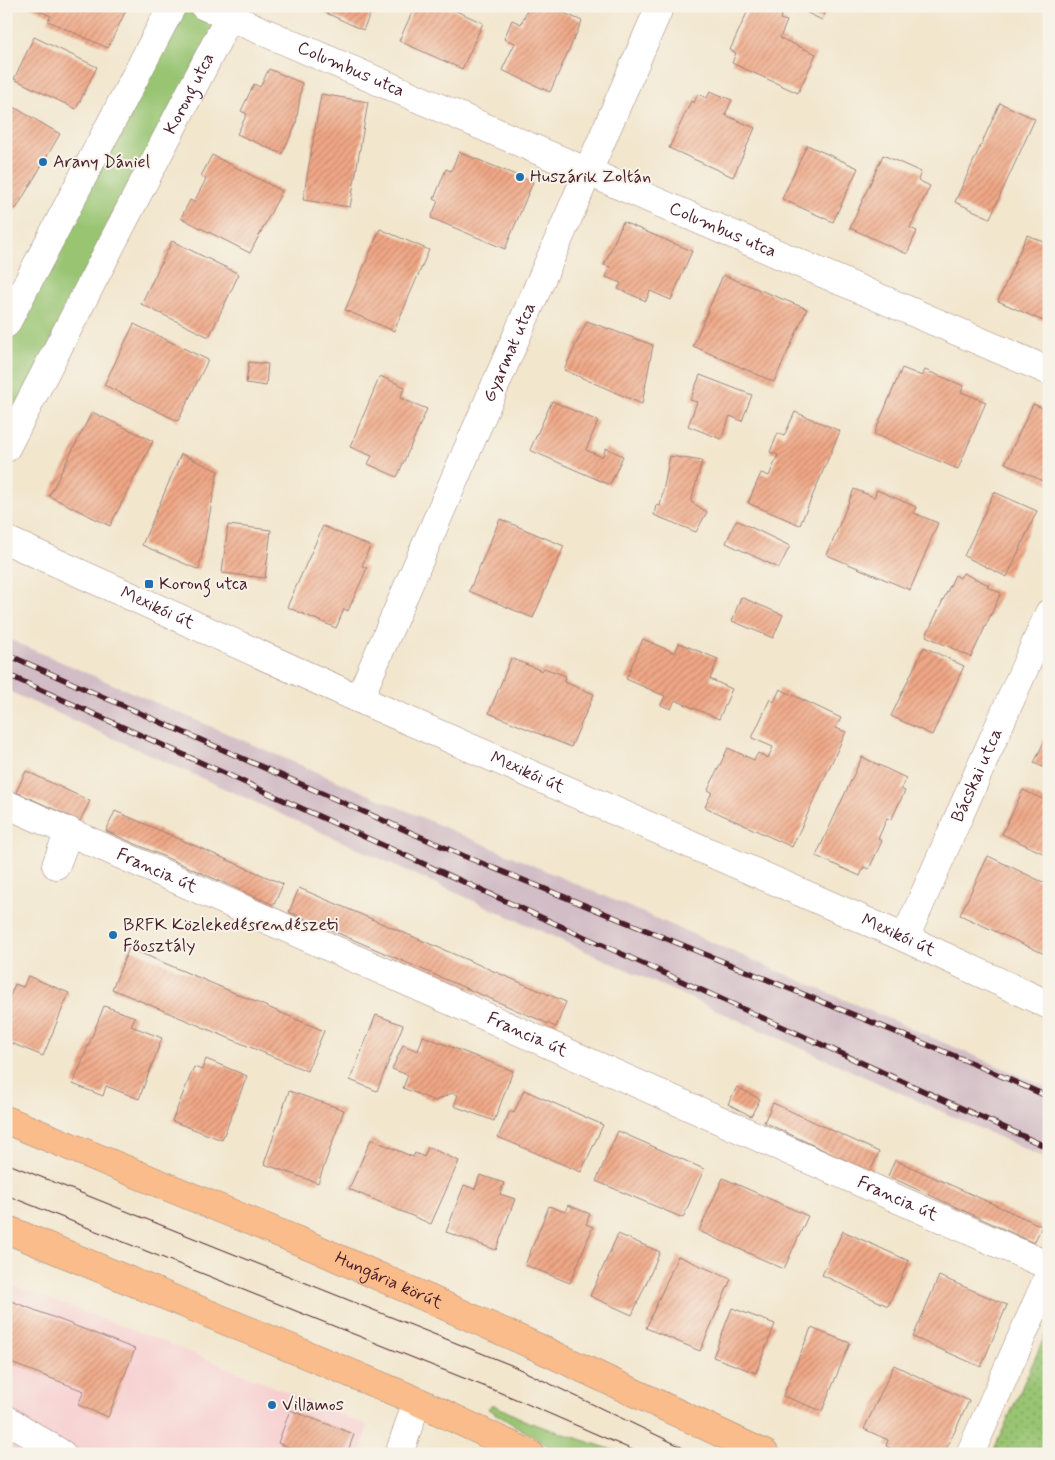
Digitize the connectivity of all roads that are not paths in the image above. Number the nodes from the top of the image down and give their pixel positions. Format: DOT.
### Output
graph roads {
  1 [pos="172,6"];
  2 [pos="204,6"];
  3 [pos="660,6"];
  4 [pos="232,12"];
  5 [pos="588,171"];
  6 [pos="6,324"];
  7 [pos="1049,371"];
  8 [pos="6,448"];
  9 [pos="6,540"];
  10 [pos="1049,613"];
  11 [pos="359,699"];
  12 [pos="6,804"];
  13 [pos="69,832"];
  14 [pos="56,865"];
  15 [pos="905,938"];
  16 [pos="1049,1006"];
  17 [pos="6,1120"];
  18 [pos="6,1230"];
  19 [pos="1049,1266"];
  20 [pos="1049,1275"];
  21 [pos="417,1401"];
  22 [pos="6,1419"];
  23 [pos="62,1454"];
  24 [pos="399,1454"];
  25 [pos="530,1454"];
  26 [pos="765,1454"];
  27 [pos="970,1454"];
  1 -- 6 [label="street"];
  2 -- 4 [label="street, Columbus utca"];
  3 -- 5 [label="street, Gyarmat utca"];
  4 -- 5 [label="street, Columbus utca"];
  4 -- 8 [label="street, Korong utca"];
  5 -- 7 [label="street, Columbus utca"];
  5 -- 11 [label="street, Gyarmat utca"];
  9 -- 11 [label="street, Mexikói út"];
  10 -- 15 [label="street, Bácskai utca"];
  11 -- 15 [label="street, Mexikói út"];
  12 -- 13 [label="street, Francia út"];
  13 -- 14 [label="street"];
  13 -- 19 [label="street, Francia út"];
  15 -- 16 [label="street, Mexikói út"];
  17 -- 26 [label="main road, Hungária körút"];
  18 -- 21 [label="main road"];
  20 -- 27 [label="street"];
  21 -- 24 [label="street"];
  21 -- 25 [label="main road"];
  22 -- 23 [label="street"];
}
